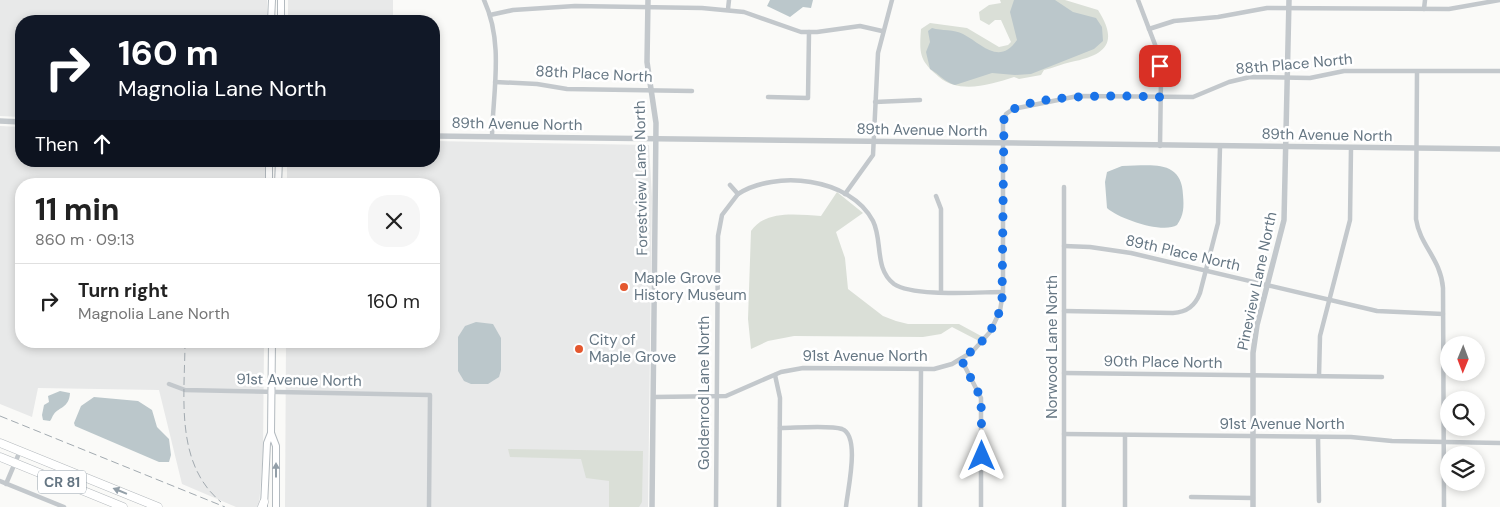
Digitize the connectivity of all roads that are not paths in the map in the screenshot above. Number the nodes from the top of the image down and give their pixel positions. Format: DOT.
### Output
graph roads {
  1 [pos="272,0"];
  2 [pos="281,0"];
  3 [pos="484,0"];
  4 [pos="648,0"];
  5 [pos="729,0"];
  6 [pos="892,0"];
  7 [pos="1138,0"];
  8 [pos="1289,0"];
  9 [pos="1425,0"];
  10 [pos="1500,0"];
  11 [pos="647,7"];
  12 [pos="1289,8"];
  13 [pos="728,9"];
  14 [pos="1424,9"];
  15 [pos="271,15"];
  16 [pos="281,15"];
  17 [pos="490,15"];
  18 [pos="1149,29"];
  19 [pos="882,31"];
  20 [pos="809,32"];
  21 [pos="1500,71"];
  22 [pos="1417,72"];
  23 [pos="1287,78"];
  24 [pos="496,82"];
  25 [pos="652,90"];
  26 [pos="692,91"];
  27 [pos="768,97"];
  28 [pos="1161,97"];
  29 [pos="920,100"];
  30 [pos="875,102"];
  31 [pos="0,121"];
  32 [pos="15,122"];
  33 [pos="440,136"];
  34 [pos="492,136"];
  35 [pos="655,139"];
  36 [pos="874,142"];
  37 [pos="1003,144"];
  38 [pos="1160,146"];
  39 [pos="1220,146"];
  40 [pos="1285,147"];
  41 [pos="1351,148"];
  42 [pos="1416,148"];
  43 [pos="1500,149"];
  44 [pos="730,185"];
  45 [pos="1064,187"];
  46 [pos="738,194"];
  47 [pos="845,194"];
  48 [pos="936,196"];
  49 [pos="1064,246"];
  50 [pos="1206,271"];
  51 [pos="1268,286"];
  52 [pos="941,291"];
  53 [pos="1003,292"];
  54 [pos="1330,300"];
  55 [pos="1064,311"];
  56 [pos="1443,314"];
  57 [pos="272,348"];
  58 [pos="961,359"];
  59 [pos="921,369"];
  60 [pos="1064,373"];
  61 [pos="775,375"];
  62 [pos="1253,376"];
  63 [pos="1319,376"];
  64 [pos="1382,377"];
  65 [pos="169,384"];
  66 [pos="272,392"];
  67 [pos="654,397"];
  68 [pos="716,397"];
  69 [pos="780,428"];
  70 [pos="271,433"];
  71 [pos="1064,434"];
  72 [pos="1125,435"];
  73 [pos="1318,436"];
  74 [pos="1253,437"];
  75 [pos="0,442"];
  76 [pos="1444,442"];
  77 [pos="1500,442"];
  78 [pos="20,450"];
  79 [pos="0,457"];
  80 [pos="15,463"];
  81 [pos="0,481"];
  82 [pos="6,484"];
  83 [pos="1190,497"];
  84 [pos="1253,498"];
  85 [pos="1319,501"];
  86 [pos="264,505"];
  87 [pos="64,507"];
  88 [pos="123,507"];
  89 [pos="158,507"];
  90 [pos="276,507"];
  91 [pos="429,507"];
  92 [pos="652,507"];
  93 [pos="716,507"];
  94 [pos="780,507"];
  95 [pos="846,507"];
  96 [pos="920,507"];
  97 [pos="981,507"];
  98 [pos="1064,507"];
  99 [pos="1125,507"];
  100 [pos="1253,507"];
  101 [pos="1444,507"];
  1 -- 15 [label="main road"];
  2 -- 16 [label="main road"];
  3 -- 17 [label="street"];
  4 -- 11 [label="street, Forestview Lane North"];
  5 -- 13 [label="street"];
  6 -- 19 [label="street"];
  7 -- 18 [label="street"];
  8 -- 12 [label="street, Pineview Lane North"];
  9 -- 14 [label="street"];
  10 -- 14 [label="street"];
  11 -- 13 [label="street"];
  11 -- 17 [label="street"];
  11 -- 25 [label="street, Forestview Lane North"];
  12 -- 14 [label="street"];
  12 -- 18 [label="street"];
  12 -- 23 [label="street, Pineview Lane North"];
  13 -- 20 [label="street"];
  17 -- 24 [label="street"];
  18 -- 28 [label="street"];
  19 -- 20 [label="street"];
  19 -- 30 [label="street"];
  20 -- 27 [label="street"];
  21 -- 22 [label="street, 88th Place North"];
  22 -- 23 [label="street, 88th Place North"];
  22 -- 42 [label="street"];
  23 -- 28 [label="street, 88th Place North"];
  23 -- 40 [label="street, Pineview Lane North"];
  24 -- 25 [label="street, 88th Place North"];
  24 -- 34 [label="street"];
  25 -- 26 [label="street, 88th Place North"];
  25 -- 35 [label="street, Forestview Lane North"];
  28 -- 37 [label="street, 88th Place North"];
  28 -- 38 [label="street"];
  29 -- 30 [label="street"];
  30 -- 36 [label="street"];
  31 -- 32 [label="street"];
  33 -- 34 [label="street, 89th Avenue North"];
  34 -- 35 [label="street, 89th Avenue North"];
  35 -- 36 [label="street, 89th Avenue North"];
  35 -- 67 [label="street, Forestview Lane North"];
  36 -- 37 [label="street, 89th Avenue North"];
  36 -- 47 [label="street"];
  37 -- 38 [label="street, 89th Avenue North"];
  37 -- 53 [label="street, 88th Place North"];
  38 -- 39 [label="street, 89th Avenue North"];
  39 -- 40 [label="street, 89th Avenue North"];
  39 -- 50 [label="street"];
  40 -- 41 [label="street, 89th Avenue North"];
  40 -- 51 [label="street, Pineview Lane North"];
  41 -- 42 [label="street, 89th Avenue North"];
  41 -- 54 [label="street"];
  42 -- 43 [label="street, 89th Avenue North"];
  42 -- 56 [label="street"];
  44 -- 46 [label="street"];
  45 -- 49 [label="street, Norwood Lane North"];
  46 -- 47 [label="street"];
  46 -- 68 [label="street, Goldenrod Lane North"];
  47 -- 52 [label="street"];
  48 -- 52 [label="street"];
  49 -- 50 [label="street, 89th Place North"];
  49 -- 55 [label="street, Norwood Lane North"];
  50 -- 51 [label="street, 89th Place North"];
  50 -- 55 [label="street"];
  51 -- 54 [label="street, 89th Place North"];
  51 -- 62 [label="street, Pineview Lane North"];
  52 -- 53 [label="street"];
  53 -- 58 [label="street, 91st Avenue North"];
  54 -- 56 [label="street, 89th Place North"];
  54 -- 63 [label="street"];
  55 -- 60 [label="street, Norwood Lane North"];
  56 -- 76 [label="street"];
  57 -- 66 [label="main road"];
  58 -- 59 [label="street, 91st Avenue North"];
  58 -- 97 [label="street"];
  59 -- 61 [label="street, 91st Avenue North"];
  59 -- 96 [label="street"];
  60 -- 62 [label="street, 90th Place North"];
  60 -- 71 [label="street, Norwood Lane North"];
  61 -- 68 [label="street, 91st Avenue North"];
  61 -- 69 [label="street"];
  62 -- 63 [label="street, 90th Place North"];
  62 -- 74 [label="street, Pineview Lane North"];
  63 -- 64 [label="street, 90th Place North"];
  65 -- 66 [label="street, 91st Avenue North"];
  66 -- 70 [label="main road"];
  66 -- 91 [label="street, 91st Avenue North"];
  67 -- 68 [label="street, 91st Avenue North"];
  67 -- 92 [label="street, Forestview Lane North"];
  68 -- 93 [label="street, Goldenrod Lane North"];
  69 -- 94 [label="street"];
  69 -- 95 [label="street"];
  70 -- 86 [label="main road"];
  90 -- 70 [label="main road, one-way"];
  71 -- 72 [label="street, 91st Avenue North"];
  71 -- 98 [label="street, Norwood Lane North"];
  72 -- 74 [label="street, 91st Avenue North"];
  72 -- 99 [label="street"];
  73 -- 74 [label="street, 91st Avenue North"];
  73 -- 76 [label="street, 91st Avenue North"];
  73 -- 85 [label="street"];
  74 -- 84 [label="street, Pineview Lane North"];
  75 -- 78 [label="highway, CR 81"];
  76 -- 77 [label="street, 91st Avenue North"];
  76 -- 101 [label="street"];
  78 -- 80 [label="street"];
  89 -- 78 [label="highway, CR 81, one-way"];
  79 -- 80 [label="highway, CR 81"];
  80 -- 82 [label="street"];
  80 -- 88 [label="highway, CR 81"];
  81 -- 82 [label="street"];
  82 -- 87 [label="street"];
  83 -- 84 [label="street"];
  84 -- 100 [label="street, Pineview Lane North"];
}
